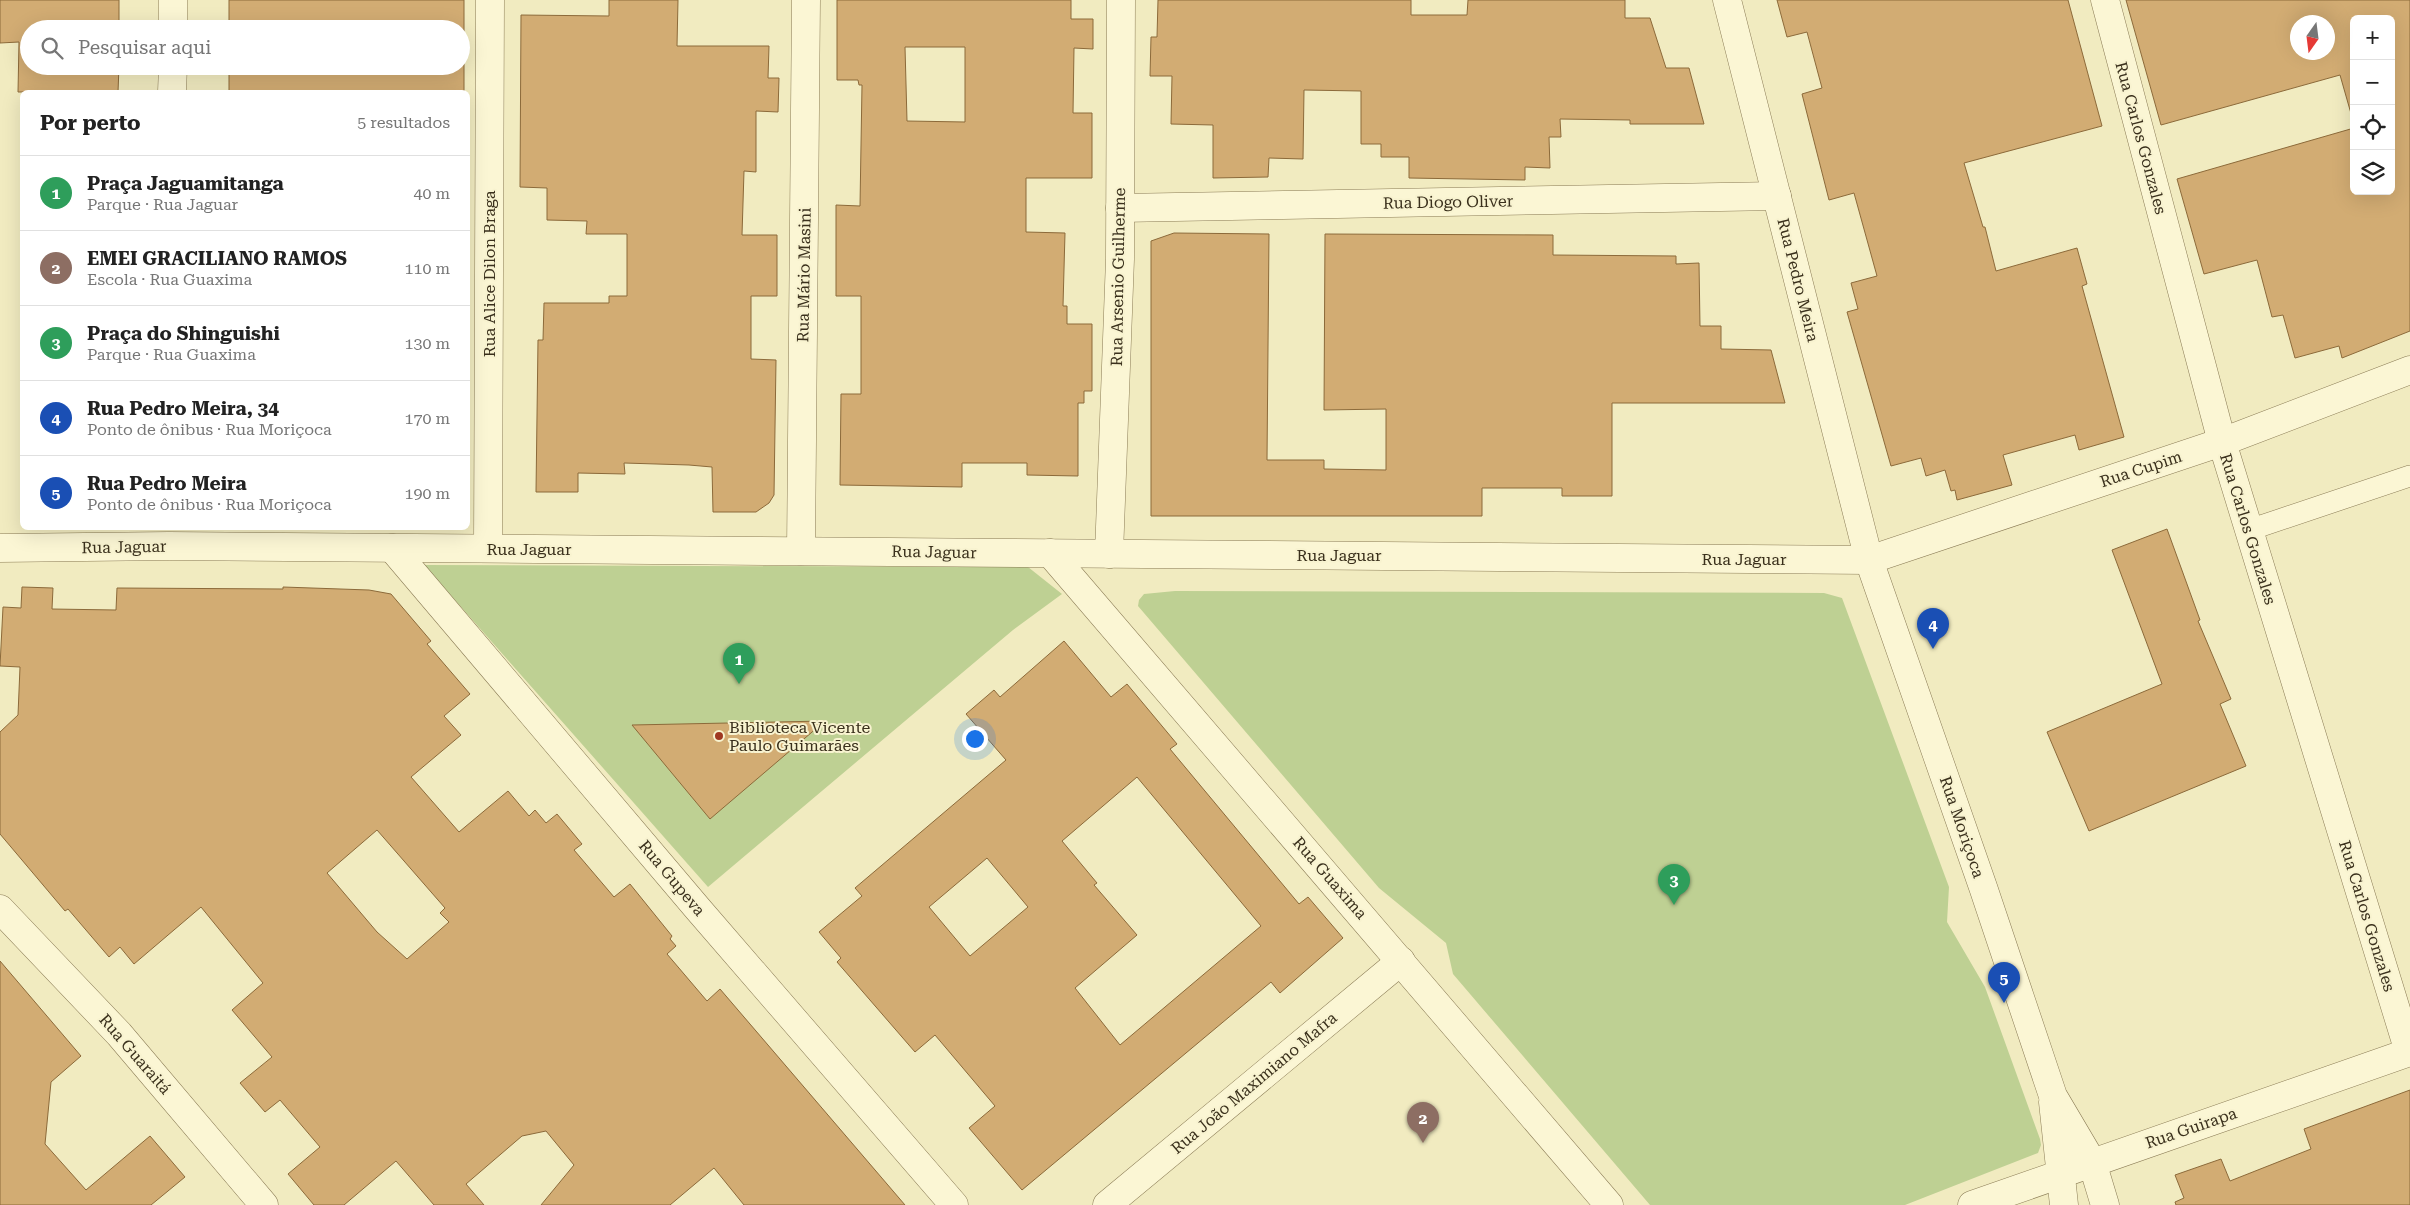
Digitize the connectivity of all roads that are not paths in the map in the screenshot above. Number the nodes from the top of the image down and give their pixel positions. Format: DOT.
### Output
graph roads {
  1 [pos="173,0"];
  2 [pos="490,0"];
  3 [pos="806,0"];
  4 [pos="1121,0"];
  5 [pos="1727,0"];
  6 [pos="2105,0"];
  7 [pos="173,20"];
  8 [pos="173,75"];
  9 [pos="172,90"];
  10 [pos="1777,196"];
  11 [pos="1120,208"];
  12 [pos="2410,370"];
  13 [pos="2222,442"];
  14 [pos="2410,476"];
  15 [pos="2249,530"];
  16 [pos="169,537"];
  17 [pos="0,548"];
  18 [pos="392,548"];
  19 [pos="488,548"];
  20 [pos="801,550"];
  21 [pos="1050,553"];
  22 [pos="1109,554"];
  23 [pos="1868,560"];
  24 [pos="0,909"];
  25 [pos="1401,960"];
  26 [pos="2409,1052"];
  27 [pos="2053,1096"];
  28 [pos="2092,1162"];
  29 [pos="2060,1173"];
  30 [pos="2106,1204"];
  31 [pos="264,1205"];
  32 [pos="954,1205"];
  33 [pos="1107,1205"];
  34 [pos="1609,1205"];
  35 [pos="1972,1205"];
  36 [pos="2064,1205"];
  1 -- 7 [label="street"];
  2 -- 19 [label="street, Rua Alice Dilon Braga"];
  3 -- 20 [label="street, Rua Mário Masini"];
  4 -- 11 [label="street, Rua Arsenio Guilherme"];
  5 -- 10 [label="street, Rua Pedro Meira"];
  6 -- 13 [label="street, Rua Carlos Gonzales"];
  8 -- 9 [label="street"];
  10 -- 11 [label="street, Rua Diogo Oliver"];
  10 -- 23 [label="street, Rua Pedro Meira"];
  11 -- 22 [label="street, Rua Arsenio Guilherme"];
  12 -- 13 [label="street, Rua Cupim"];
  13 -- 15 [label="street, Rua Carlos Gonzales"];
  13 -- 23 [label="street, Rua Cupim"];
  14 -- 15 [label="lane"];
  15 -- 26 [label="street, Rua Carlos Gonzales"];
  16 -- 17 [label="street, Rua Jaguar"];
  16 -- 18 [label="street, Rua Jaguar"];
  18 -- 19 [label="street, Rua Jaguar"];
  18 -- 32 [label="street, Rua Gupeva"];
  19 -- 20 [label="street, Rua Jaguar"];
  20 -- 21 [label="street, Rua Jaguar"];
  21 -- 22 [label="street, Rua Jaguar"];
  21 -- 25 [label="street, Rua Guaxima"];
  22 -- 23 [label="street, Rua Jaguar"];
  23 -- 27 [label="street, Rua Moriçoca"];
  24 -- 31 [label="street, Rua Guaraitá"];
  25 -- 33 [label="street, Rua João Maximiano Mafra"];
  25 -- 34 [label="street, Rua Guaxima"];
  26 -- 28 [label="street, Rua Guirapa"];
  27 -- 28 [label="street, Rua Moriçoca"];
  27 -- 29 [label="street, Rua Moriçoca"];
  28 -- 29 [label="street, Rua Guirapa"];
  28 -- 30 [label="street, Rua Moriçoca"];
  29 -- 35 [label="street, Rua Guirapa"];
  29 -- 36 [label="street, Rua Moriçoca"];
}
